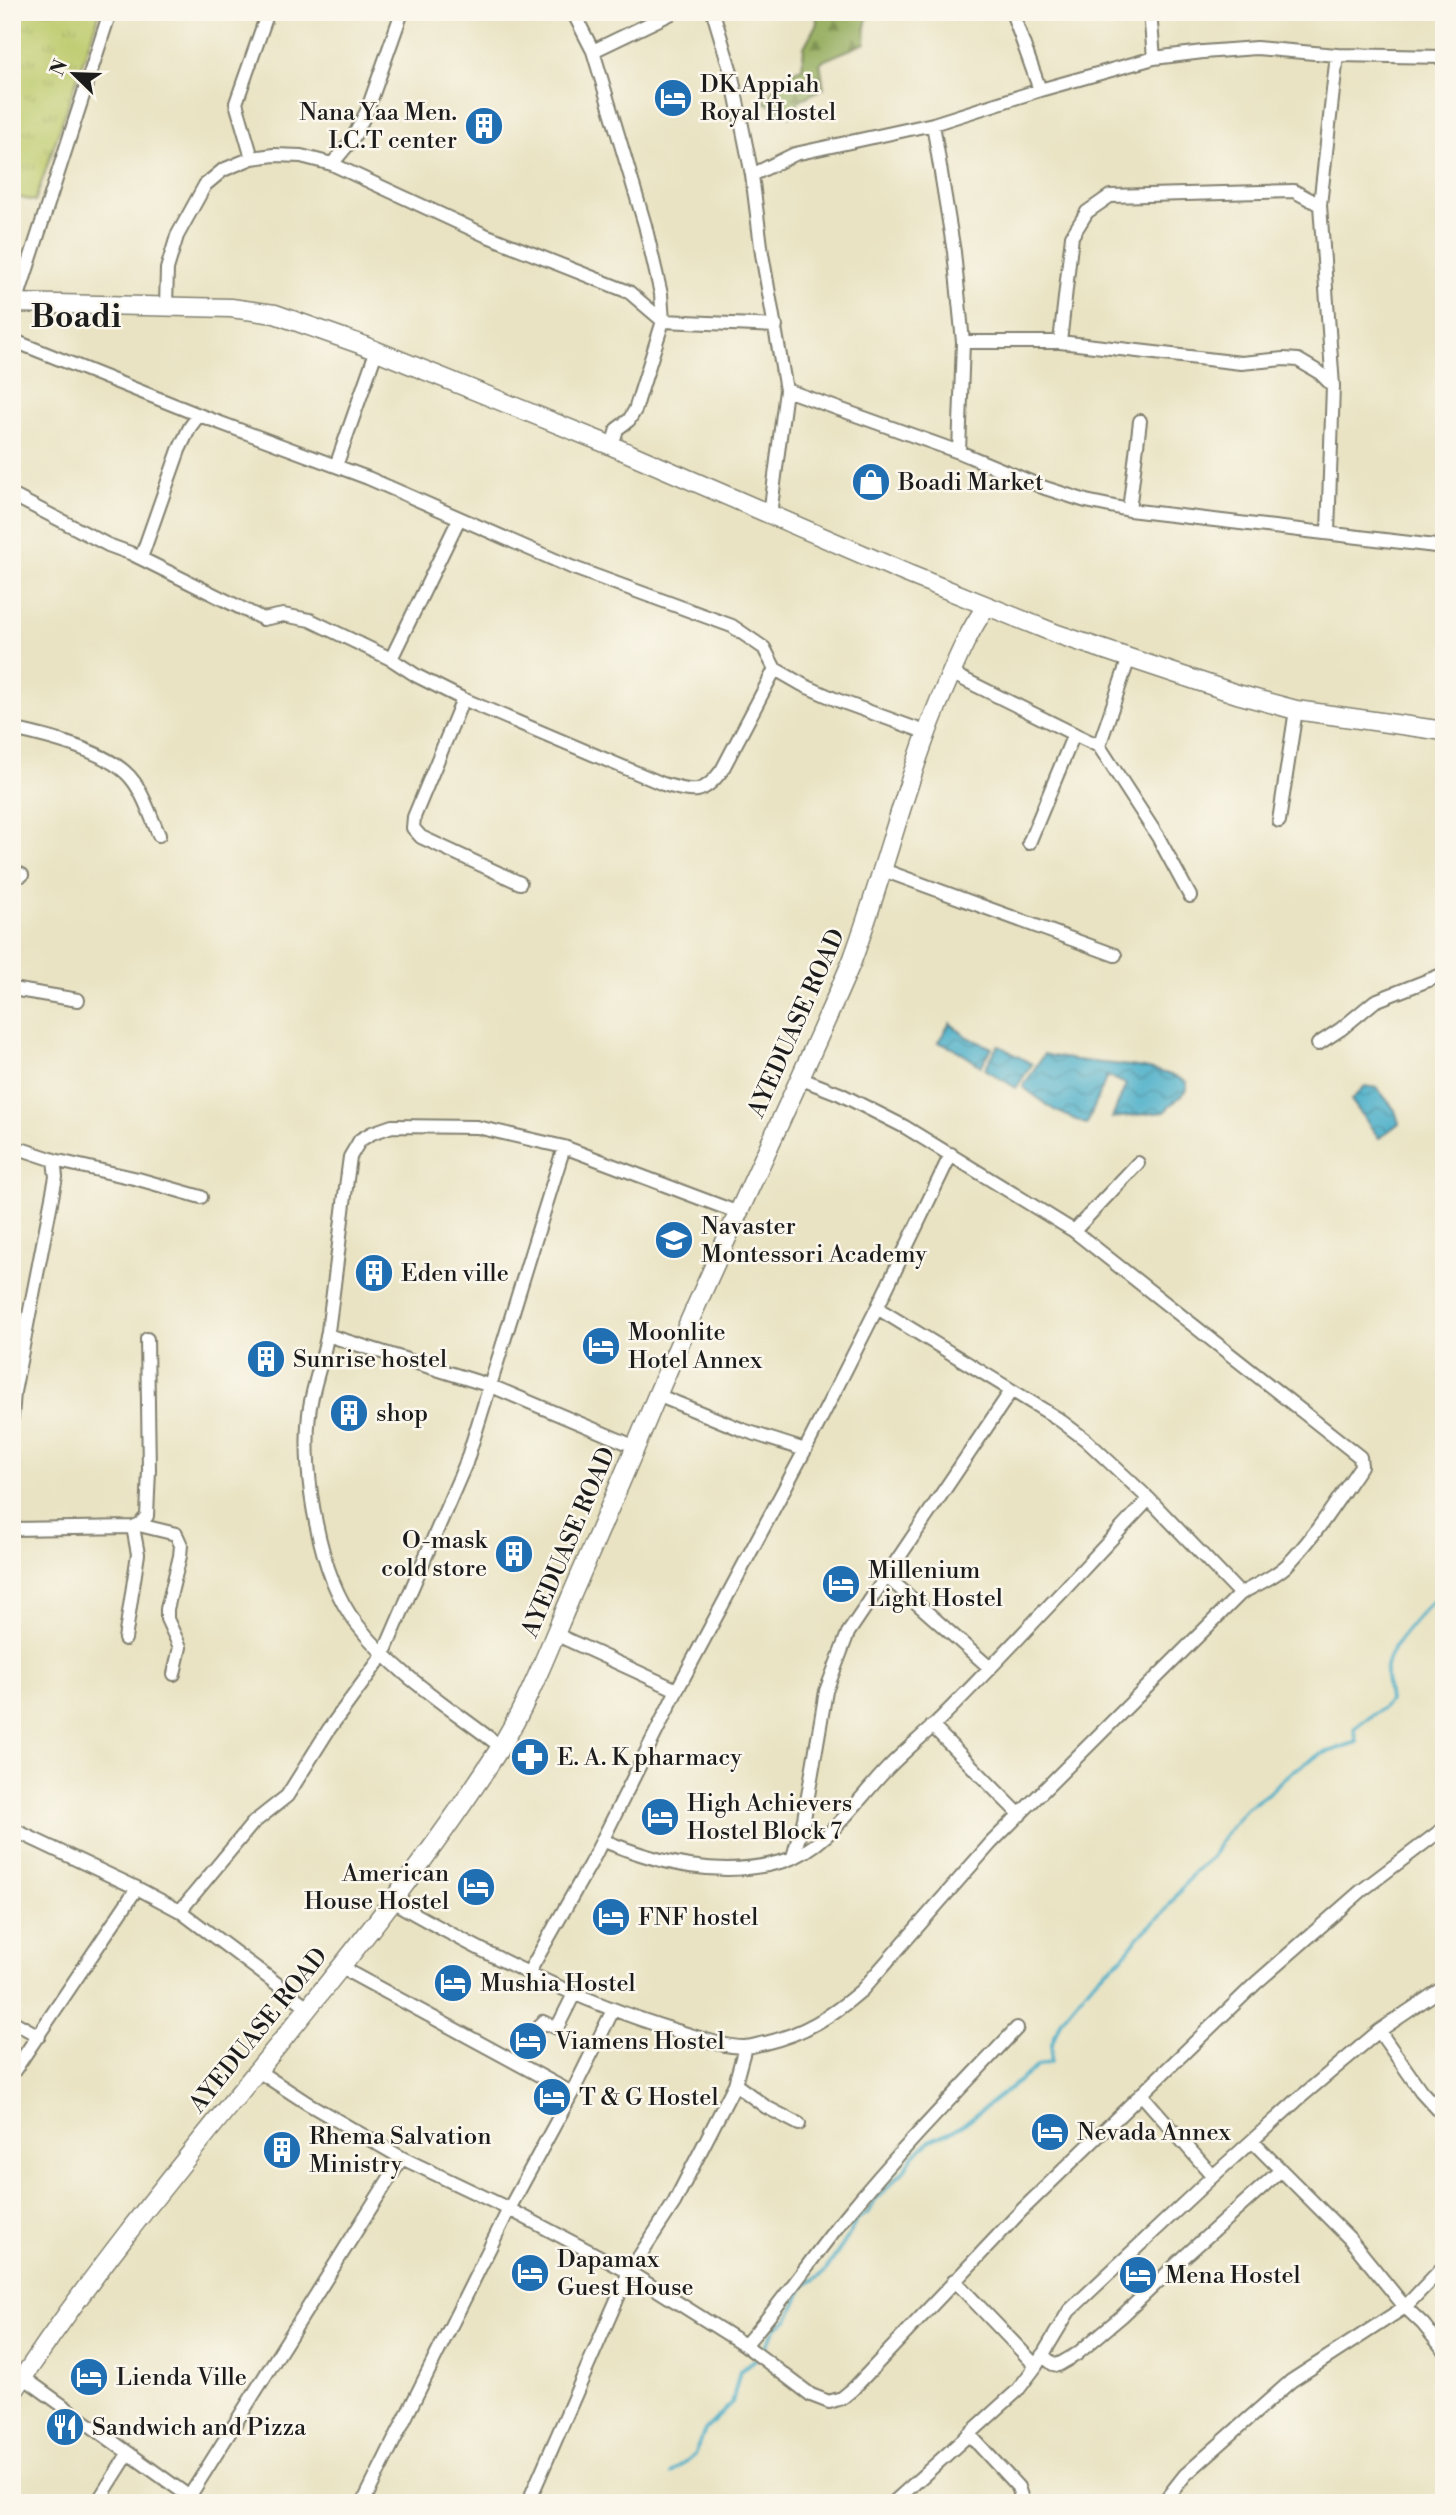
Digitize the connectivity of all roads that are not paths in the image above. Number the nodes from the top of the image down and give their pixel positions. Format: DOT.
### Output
graph roads {
  1 [pos="110,12"];
  2 [pos="268,12"];
  3 [pos="402,12"];
  4 [pos="573,12"];
  5 [pos="674,12"];
  6 [pos="713,12"];
  7 [pos="1012,12"];
  8 [pos="1150,12"];
  9 [pos="593,51"];
  10 [pos="1337,55"];
  11 [pos="1444,57"];
  12 [pos="1154,58"];
  13 [pos="1041,90"];
  14 [pos="933,124"];
  15 [pos="252,158"];
  16 [pos="332,163"];
  17 [pos="752,175"];
  18 [pos="1320,205"];
  19 [pos="14,303"];
  20 [pos="166,306"];
  21 [pos="663,321"];
  22 [pos="776,326"];
  23 [pos="12,340"];
  24 [pos="963,342"];
  25 [pos="1060,342"];
  26 [pos="376,352"];
  27 [pos="1333,386"];
  28 [pos="786,390"];
  29 [pos="199,415"];
  30 [pos="1140,421"];
  31 [pos="611,446"];
  32 [pos="959,452"];
  33 [pos="336,466"];
  34 [pos="12,495"];
  35 [pos="1129,510"];
  36 [pos="770,515"];
  37 [pos="459,519"];
  38 [pos="1328,533"];
  39 [pos="1444,547"];
  40 [pos="141,558"];
  41 [pos="986,607"];
  42 [pos="1129,658"];
  43 [pos="391,659"];
  44 [pos="775,669"];
  45 [pos="951,673"];
  46 [pos="463,699"];
  47 [pos="1296,710"];
  48 [pos="12,729"];
  49 [pos="1444,731"];
  50 [pos="925,732"];
  51 [pos="1074,734"];
  52 [pos="1099,746"];
  53 [pos="1279,821"];
  54 [pos="159,835"];
  55 [pos="1029,844"];
  56 [pos="883,870"];
  57 [pos="520,884"];
  58 [pos="1190,896"];
  59 [pos="1115,955"];
  60 [pos="1444,974"];
  61 [pos="12,989"];
  62 [pos="78,1000"];
  63 [pos="1318,1044"];
  64 [pos="799,1077"];
  65 [pos="12,1146"];
  66 [pos="565,1147"];
  67 [pos="951,1154"];
  68 [pos="54,1160"];
  69 [pos="1138,1163"];
  70 [pos="201,1196"];
  71 [pos="739,1213"];
  72 [pos="1074,1231"];
  73 [pos="877,1308"];
  74 [pos="327,1335"];
  75 [pos="147,1339"];
  76 [pos="491,1386"];
  77 [pos="1011,1391"];
  78 [pos="13,1392"];
  79 [pos="657,1395"];
  80 [pos="12,1417"];
  81 [pos="636,1447"];
  82 [pos="805,1450"];
  83 [pos="1149,1499"];
  84 [pos="136,1526"];
  85 [pos="12,1529"];
  86 [pos="887,1576"];
  87 [pos="1240,1594"];
  88 [pos="555,1634"];
  89 [pos="125,1639"];
  90 [pos="383,1655"];
  91 [pos="989,1667"];
  92 [pos="174,1674"];
  93 [pos="677,1690"];
  94 [pos="933,1726"];
  95 [pos="501,1747"];
  96 [pos="1020,1815"];
  97 [pos="1444,1828"];
  98 [pos="12,1829"];
  99 [pos="602,1840"];
  100 [pos="793,1857"];
  101 [pos="137,1888"];
  102 [pos="392,1901"];
  103 [pos="180,1911"];
  104 [pos="340,1968"];
  105 [pos="529,1972"];
  106 [pos="1444,1987"];
  107 [pos="574,1994"];
  108 [pos="309,2008"];
  109 [pos="613,2010"];
  110 [pos="12,2021"];
  111 [pos="1017,2028"];
  112 [pos="537,2030"];
  113 [pos="1379,2031"];
  114 [pos="39,2036"];
  115 [pos="745,2047"];
  116 [pos="258,2071"];
  117 [pos="12,2074"];
  118 [pos="735,2084"];
  119 [pos="572,2093"];
  120 [pos="1141,2094"];
  121 [pos="1444,2116"];
  122 [pos="799,2124"];
  123 [pos="1252,2141"];
  124 [pos="402,2158"];
  125 [pos="1281,2170"];
  126 [pos="1213,2176"];
  127 [pos="509,2209"];
  128 [pos="1444,2266"];
  129 [pos="629,2272"];
  130 [pos="954,2280"];
  131 [pos="1405,2307"];
  132 [pos="745,2345"];
  133 [pos="1444,2350"];
  134 [pos="1039,2361"];
  135 [pos="23,2377"];
  136 [pos="12,2394"];
  137 [pos="969,2434"];
  138 [pos="128,2454"];
  139 [pos="194,2500"];
  140 [pos="97,2503"];
  141 [pos="363,2503"];
  142 [pos="528,2503"];
  143 [pos="893,2503"];
  144 [pos="1019,2503"];
  145 [pos="1163,2503"];
  1 -- 19 [label="street"];
  2 -- 15 [label="street"];
  3 -- 16 [label="street"];
  4 -- 9 [label="street"];
  5 -- 9 [label="street"];
  6 -- 17 [label="street"];
  7 -- 13 [label="street"];
  8 -- 12 [label="street"];
  9 -- 21 [label="street"];
  10 -- 11 [label="street"];
  10 -- 12 [label="street"];
  10 -- 18 [label="street"];
  12 -- 13 [label="street"];
  13 -- 14 [label="street"];
  14 -- 17 [label="street"];
  14 -- 24 [label="street"];
  15 -- 16 [label="street"];
  15 -- 20 [label="street"];
  16 -- 21 [label="street"];
  17 -- 22 [label="street"];
  18 -- 25 [label="street"];
  18 -- 27 [label="street"];
  19 -- 20 [label="street"];
  20 -- 26 [label="street"];
  21 -- 22 [label="street"];
  21 -- 31 [label="street"];
  22 -- 28 [label="street"];
  23 -- 29 [label="street"];
  24 -- 25 [label="street"];
  24 -- 32 [label="street"];
  25 -- 27 [label="street"];
  26 -- 31 [label="street"];
  26 -- 33 [label="street"];
  27 -- 38 [label="street"];
  28 -- 32 [label="street"];
  28 -- 36 [label="street"];
  29 -- 33 [label="street"];
  29 -- 40 [label="street"];
  30 -- 35 [label="street"];
  31 -- 36 [label="street"];
  32 -- 35 [label="street"];
  33 -- 37 [label="street"];
  34 -- 40 [label="street"];
  35 -- 38 [label="street"];
  36 -- 41 [label="street"];
  37 -- 43 [label="street"];
  37 -- 44 [label="street"];
  38 -- 39 [label="street"];
  40 -- 43 [label="street"];
  41 -- 42 [label="street"];
  41 -- 45 [label="street, AYEDUASE ROAD"];
  42 -- 47 [label="street"];
  42 -- 52 [label="street"];
  43 -- 46 [label="street"];
  44 -- 46 [label="street"];
  44 -- 50 [label="street"];
  45 -- 50 [label="street, AYEDUASE ROAD"];
  45 -- 51 [label="street"];
  46 -- 57 [label="street"];
  47 -- 49 [label="street"];
  47 -- 53 [label="street"];
  48 -- 54 [label="street"];
  50 -- 56 [label="street, AYEDUASE ROAD"];
  51 -- 52 [label="street"];
  51 -- 55 [label="street"];
  52 -- 58 [label="street"];
  56 -- 59 [label="street"];
  56 -- 64 [label="street, AYEDUASE ROAD"];
  60 -- 63 [label="street"];
  61 -- 62 [label="street"];
  64 -- 67 [label="street"];
  64 -- 71 [label="street, AYEDUASE ROAD"];
  65 -- 68 [label="street"];
  66 -- 71 [label="street"];
  66 -- 74 [label="street"];
  66 -- 76 [label="street"];
  67 -- 72 [label="street"];
  67 -- 73 [label="street"];
  68 -- 70 [label="street"];
  68 -- 78 [label="street"];
  69 -- 72 [label="street"];
  71 -- 79 [label="street, AYEDUASE ROAD"];
  72 -- 87 [label="street"];
  73 -- 77 [label="street"];
  73 -- 82 [label="street"];
  74 -- 76 [label="street"];
  74 -- 90 [label="street"];
  75 -- 84 [label="street"];
  76 -- 81 [label="street"];
  76 -- 90 [label="street"];
  77 -- 83 [label="street"];
  77 -- 86 [label="street"];
  78 -- 80 [label="street"];
  79 -- 81 [label="street, AYEDUASE ROAD"];
  79 -- 82 [label="street"];
  81 -- 88 [label="street, AYEDUASE ROAD"];
  82 -- 93 [label="street"];
  83 -- 87 [label="street"];
  83 -- 91 [label="street"];
  84 -- 85 [label="street"];
  84 -- 89 [label="street"];
  84 -- 92 [label="street"];
  86 -- 91 [label="street"];
  86 -- 100 [label="street"];
  87 -- 96 [label="street"];
  88 -- 93 [label="street"];
  88 -- 95 [label="street, AYEDUASE ROAD"];
  90 -- 95 [label="street"];
  90 -- 103 [label="street"];
  91 -- 94 [label="street"];
  93 -- 99 [label="street"];
  94 -- 96 [label="street"];
  94 -- 100 [label="street"];
  95 -- 102 [label="street, AYEDUASE ROAD"];
  96 -- 115 [label="street"];
  97 -- 120 [label="street"];
  98 -- 101 [label="street"];
  99 -- 100 [label="street"];
  99 -- 105 [label="street"];
  101 -- 103 [label="street"];
  101 -- 114 [label="street"];
  102 -- 104 [label="street, AYEDUASE ROAD"];
  102 -- 105 [label="street"];
  103 -- 108 [label="street"];
  104 -- 108 [label="street, AYEDUASE ROAD"];
  104 -- 119 [label="street"];
  105 -- 107 [label="street"];
  106 -- 113 [label="street"];
  107 -- 109 [label="street"];
  107 -- 112 [label="street"];
  108 -- 116 [label="street, AYEDUASE ROAD"];
  109 -- 115 [label="street"];
  109 -- 119 [label="street"];
  110 -- 114 [label="street"];
  111 -- 132 [label="street"];
  113 -- 121 [label="street"];
  113 -- 123 [label="street"];
  114 -- 117 [label="street"];
  115 -- 118 [label="street"];
  116 -- 124 [label="street"];
  116 -- 135 [label="street, AYEDUASE ROAD"];
  118 -- 122 [label="street"];
  118 -- 129 [label="street"];
  119 -- 127 [label="street"];
  120 -- 126 [label="street"];
  120 -- 130 [label="street"];
  123 -- 125 [label="street"];
  123 -- 126 [label="street"];
  124 -- 127 [label="street"];
  124 -- 139 [label="street"];
  125 -- 131 [label="street"];
  125 -- 134 [label="street"];
  126 -- 134 [label="street"];
  127 -- 129 [label="street"];
  127 -- 141 [label="street"];
  128 -- 131 [label="street"];
  129 -- 132 [label="street"];
  129 -- 142 [label="street"];
  130 -- 132 [label="street"];
  130 -- 134 [label="street"];
  131 -- 133 [label="street"];
  131 -- 145 [label="street"];
  134 -- 137 [label="street"];
  135 -- 136 [label="street, AYEDUASE ROAD"];
  135 -- 138 [label="street"];
  137 -- 143 [label="street"];
  137 -- 144 [label="street"];
  138 -- 139 [label="street"];
  138 -- 140 [label="street"];
}
